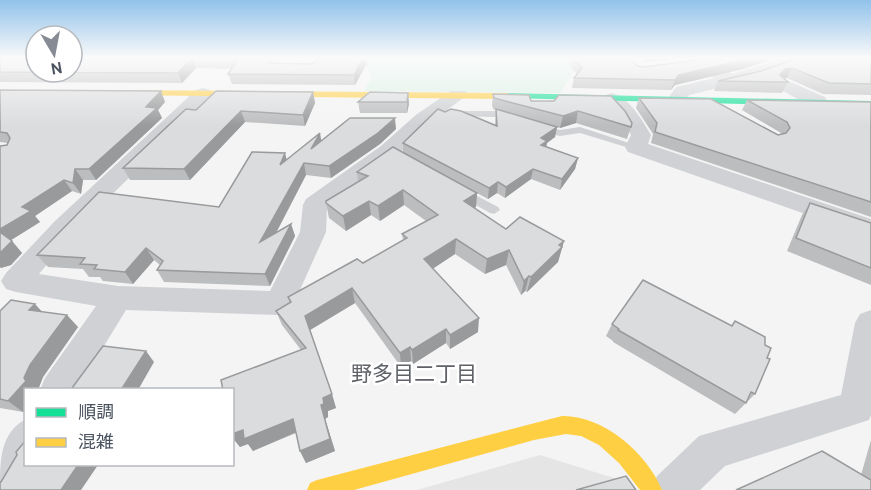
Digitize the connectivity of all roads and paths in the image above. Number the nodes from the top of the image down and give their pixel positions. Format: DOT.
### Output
graph roads {
  1 [pos="725,81"];
  2 [pos="786,85"];
  3 [pos="108,93"];
  4 [pos="203,94"];
  5 [pos="458,95"];
  6 [pos="612,99"];
  7 [pos="676,100"];
  8 [pos="708,100"];
  9 [pos="818,101"];
  10 [pos="871,104"];
  11 [pos="430,114"];
  12 [pos="745,122"];
  13 [pos="392,123"];
  14 [pos="636,147"];
  15 [pos="452,187"];
  16 [pos="494,210"];
  17 [pos="871,228"];
  18 [pos="8,288"];
  19 [pos="118,298"];
  20 [pos="871,323"];
  21 [pos="58,388"];
  22 [pos="24,441"];
  23 [pos="0,478"];
  24 [pos="317,490"];
  25 [pos="652,490"];
  26 [pos="671,490"];
  1 -- 7 [label="street"];
  2 -- 9 [label="street"];
  3 -- 4 [label="street"];
  4 -- 5 [label="street"];
  4 -- 18 [label="street"];
  5 -- 6 [label="street"];
  5 -- 11 [label="street"];
  6 -- 7 [label="street"];
  6 -- 14 [label="street"];
  7 -- 8 [label="street"];
  8 -- 9 [label="street"];
  8 -- 12 [label="street"];
  9 -- 10 [label="street"];
  11 -- 13 [label="street"];
  11 -- 14 [label="lane"];
  11 -- 19 [label="street"];
  14 -- 17 [label="street"];
  15 -- 16 [label="lane"];
  18 -- 19 [label="street"];
  19 -- 21 [label="street"];
  20 -- 26 [label="street"];
  22 -- 23 [label="street"];
  24 -- 25 [label="street"];
}
